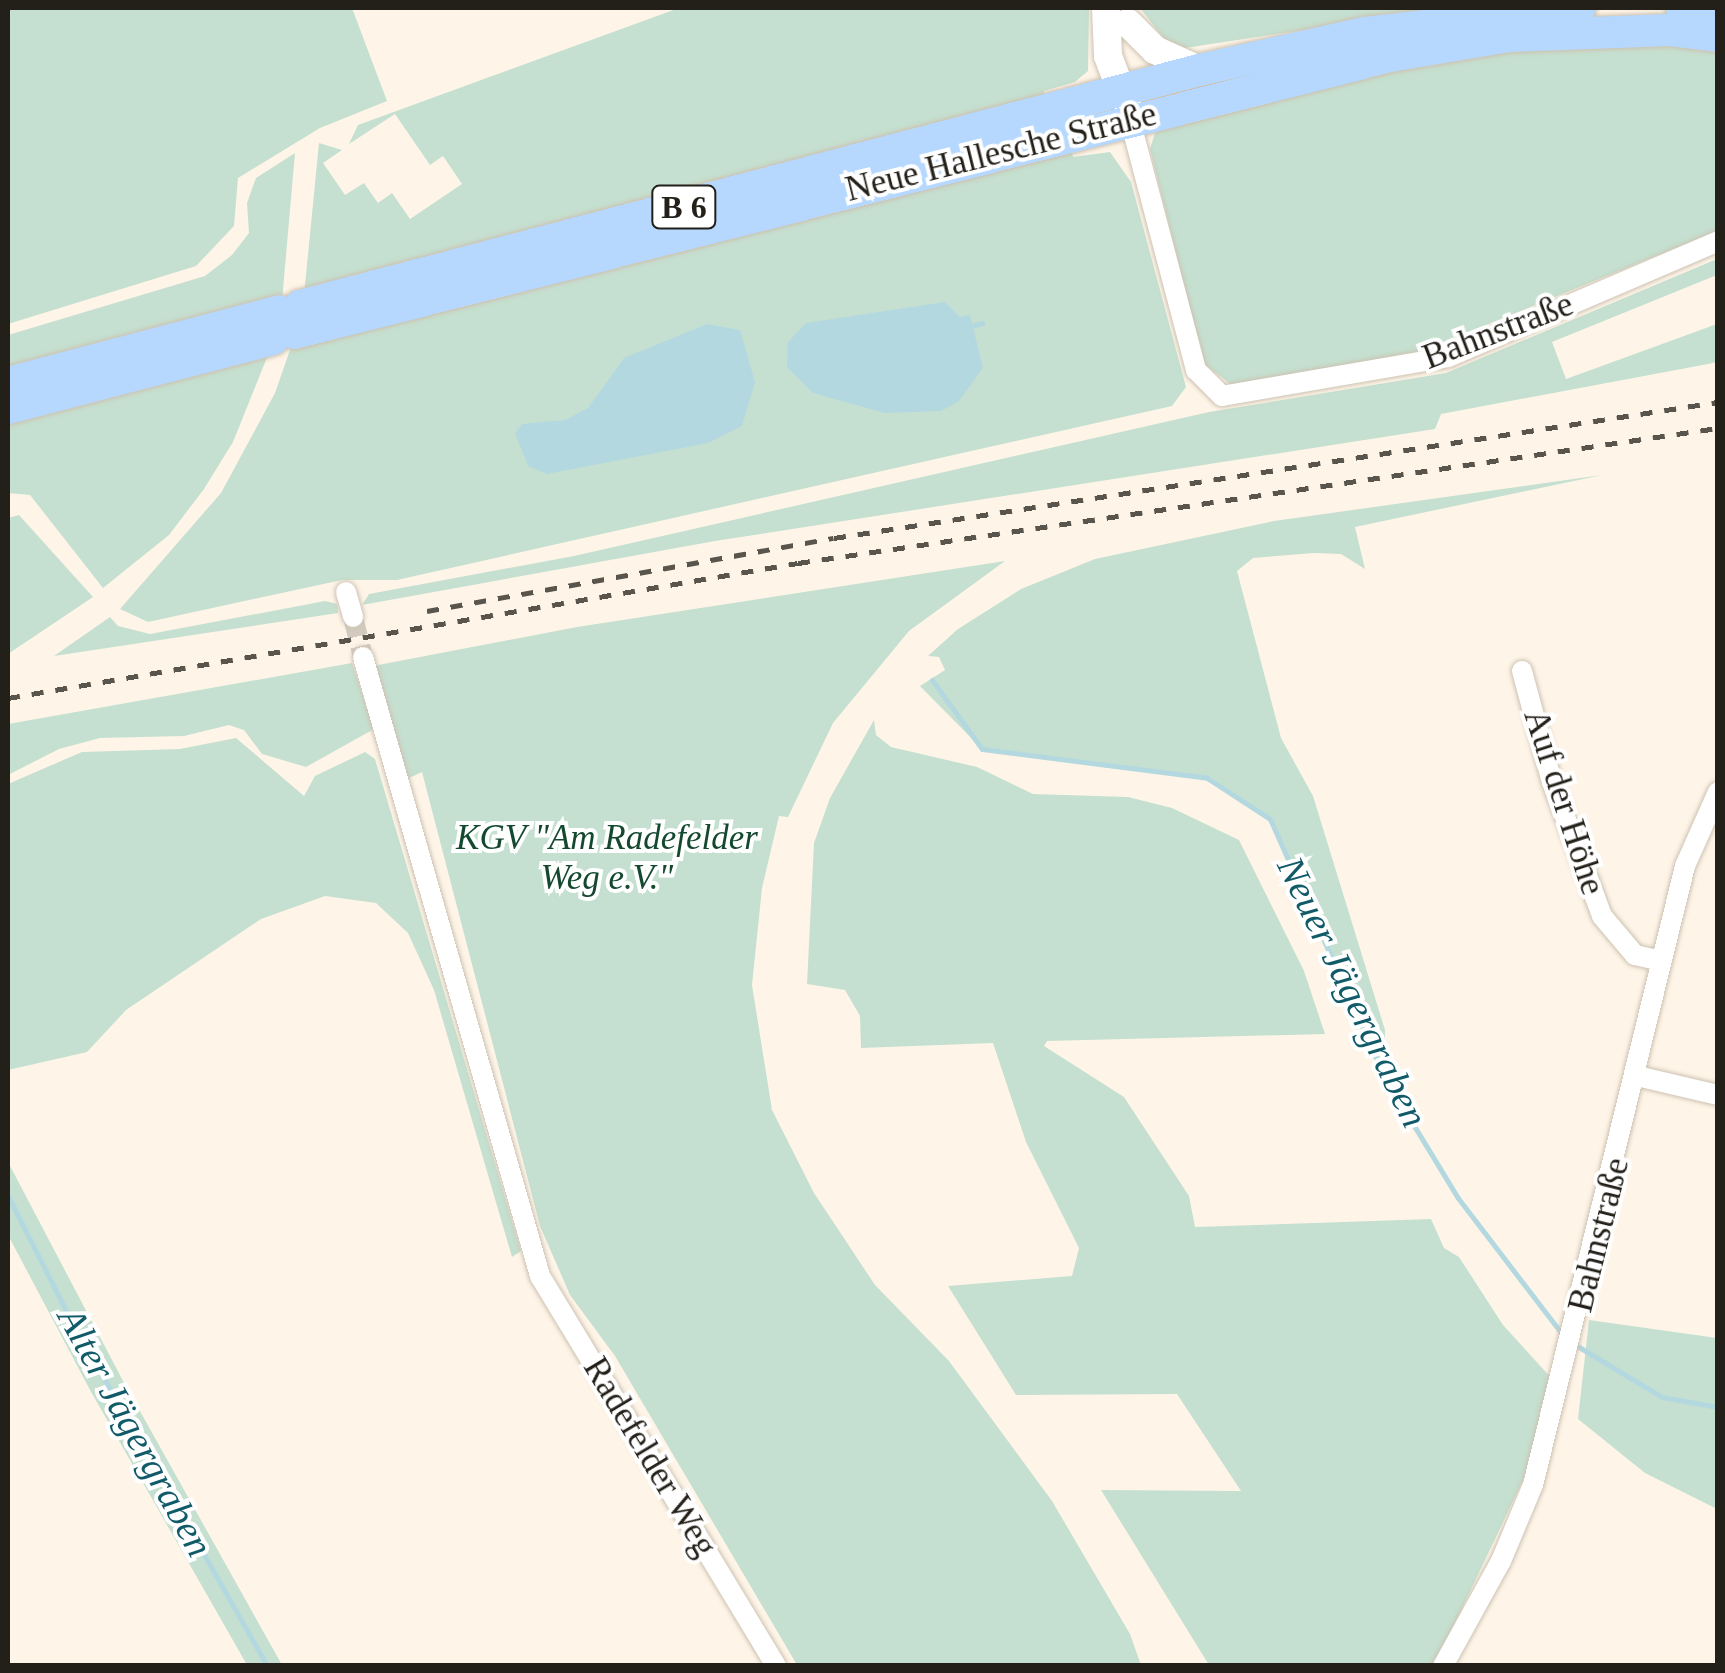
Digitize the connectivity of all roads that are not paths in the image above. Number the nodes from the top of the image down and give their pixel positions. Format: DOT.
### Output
graph roads {
  1 [pos="1580,8"];
  2 [pos="1682,8"];
  3 [pos="1718,10"];
  4 [pos="1120,13"];
  5 [pos="1718,36"];
  6 [pos="1199,70"];
  7 [pos="1127,105"];
  8 [pos="1718,241"];
  9 [pos="287,322"];
  10 [pos="8,382"];
  11 [pos="8,408"];
  12 [pos="346,592"];
  13 [pos="353,617"];
  14 [pos="362,656"];
  15 [pos="1522,671"];
  16 [pos="1718,792"];
  17 [pos="1661,961"];
  18 [pos="1637,1076"];
  19 [pos="1718,1095"];
  20 [pos="776,1666"];
  21 [pos="1444,1666"];
  1 -- 6 [label="main road, Neue Hallesche Straße / B 6"];
  2 -- 3 [label="main road"];
  4 -- 6 [label="street"];
  4 -- 7 [label="street"];
  5 -- 7 [label="main road, Neue Hallesche Straße / B 6"];
  6 -- 7 [label="main road, Neue Hallesche Straße / B 6"];
  7 -- 8 [label="street, Bahnstraße"];
  7 -- 9 [label="main road, Neue Hallesche Straße / B 6"];
  9 -- 10 [label="main road, Neue Hallesche Straße / B 6"];
  9 -- 11 [label="main road, Neue Hallesche Straße / B 6"];
  12 -- 13 [label="street"];
  14 -- 20 [label="street, Radefelder Weg"];
  15 -- 17 [label="street, Auf der Höhe"];
  16 -- 17 [label="street, Bahnstraße"];
  17 -- 18 [label="street, Bahnstraße"];
  18 -- 19 [label="street"];
  18 -- 21 [label="street, Bahnstraße"];
}
